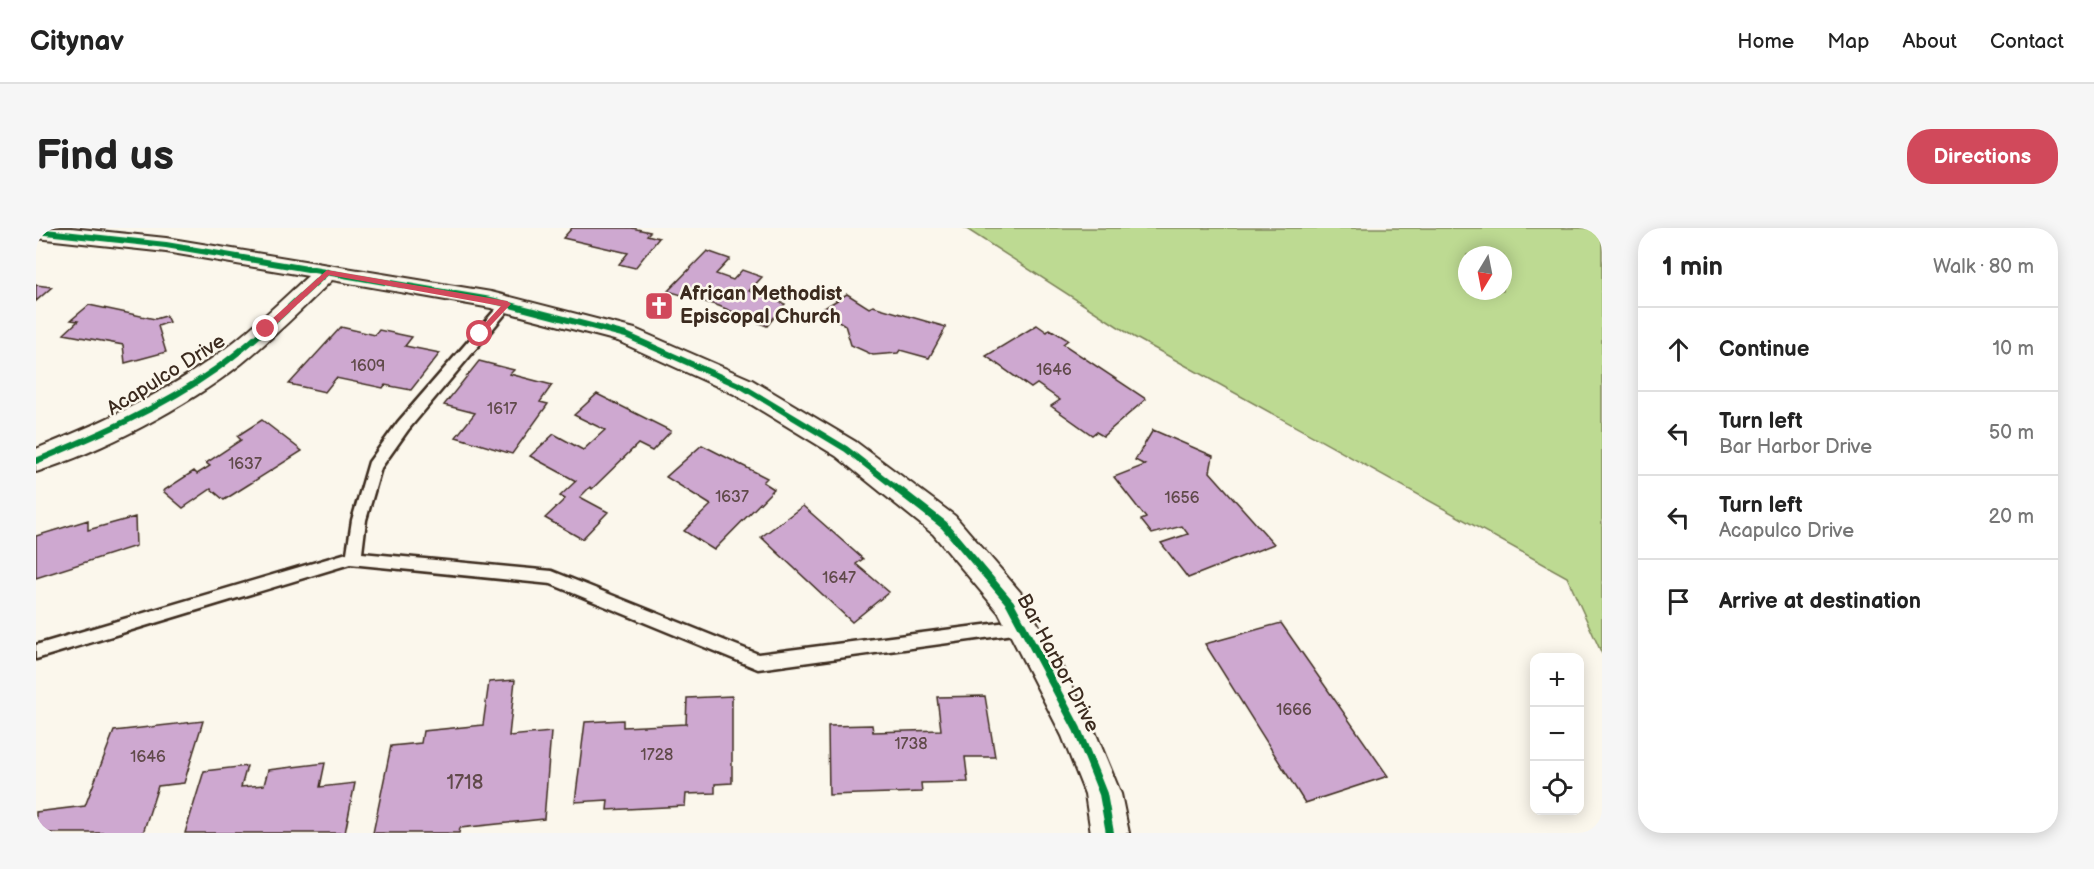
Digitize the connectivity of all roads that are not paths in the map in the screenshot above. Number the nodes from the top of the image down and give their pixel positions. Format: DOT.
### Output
graph roads {
  1 [pos="36,231"];
  2 [pos="327,272"];
  3 [pos="507,304"];
  4 [pos="36,461"];
  5 [pos="354,558"];
  6 [pos="1023,627"];
  7 [pos="36,652"];
  8 [pos="1110,833"];
  1 -- 2 [label="street, Bar Harbor Drive"];
  2 -- 3 [label="street, Bar Harbor Drive"];
  2 -- 4 [label="street, Acapulco Drive"];
  3 -- 5 [label="lane"];
  3 -- 6 [label="street, Bar Harbor Drive"];
  5 -- 6 [label="lane"];
  5 -- 7 [label="lane"];
  6 -- 8 [label="street, Bar Harbor Drive"];
}
